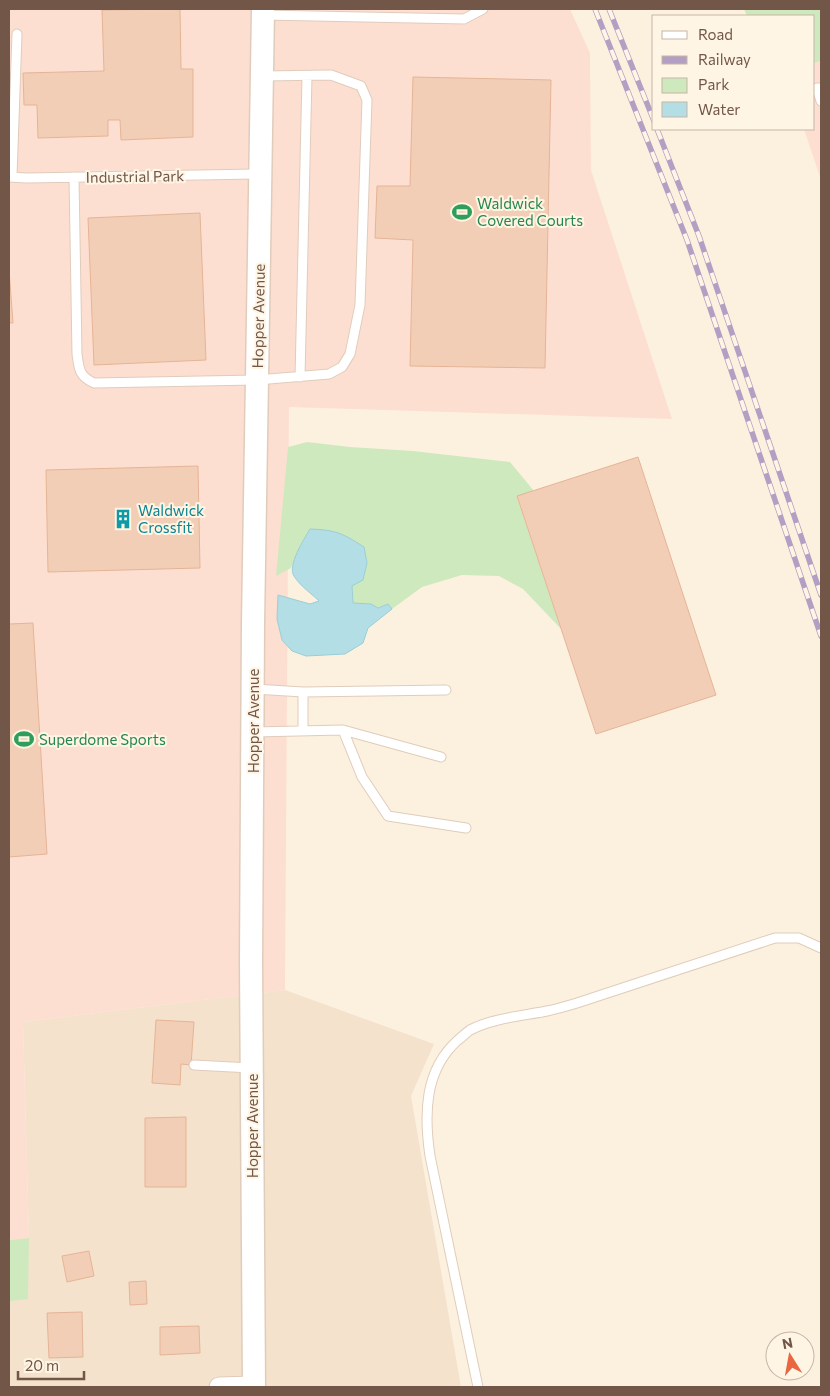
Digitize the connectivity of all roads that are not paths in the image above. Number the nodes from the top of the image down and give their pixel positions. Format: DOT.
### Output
graph roads {
  1 [pos="483,9"];
  2 [pos="263,12"];
  3 [pos="17,34"];
  4 [pos="262,66"];
  5 [pos="307,76"];
  6 [pos="821,88"];
  7 [pos="821,102"];
  8 [pos="261,174"];
  9 [pos="10,176"];
  10 [pos="74,177"];
  11 [pos="300,377"];
  12 [pos="257,380"];
  13 [pos="253,689"];
  14 [pos="446,690"];
  15 [pos="303,692"];
  16 [pos="343,730"];
  17 [pos="304,731"];
  18 [pos="252,732"];
  19 [pos="441,757"];
  20 [pos="466,828"];
  21 [pos="821,948"];
  22 [pos="194,1065"];
  23 [pos="252,1068"];
  24 [pos="219,1387"];
  25 [pos="254,1387"];
  26 [pos="478,1387"];
  1 -- 2 [label="lane"];
  2 -- 4 [label="street, Hopper Avenue"];
  3 -- 9 [label="lane"];
  4 -- 5 [label="lane"];
  4 -- 8 [label="street, Hopper Avenue"];
  5 -- 11 [label="lane"];
  5 -- 11 [label="lane"];
  6 -- 7 [label="lane"];
  8 -- 10 [label="lane, Industrial Park"];
  8 -- 12 [label="street, Hopper Avenue"];
  9 -- 10 [label="lane, Industrial Park"];
  10 -- 12 [label="lane"];
  11 -- 12 [label="lane"];
  12 -- 13 [label="street, Hopper Avenue"];
  13 -- 15 [label="lane"];
  13 -- 18 [label="street, Hopper Avenue"];
  14 -- 15 [label="lane"];
  15 -- 17 [label="lane"];
  16 -- 17 [label="lane"];
  16 -- 19 [label="lane"];
  16 -- 20 [label="lane"];
  17 -- 18 [label="lane"];
  18 -- 23 [label="street, Hopper Avenue"];
  21 -- 26 [label="lane"];
  22 -- 23 [label="lane"];
  23 -- 25 [label="street, Hopper Avenue"];
  24 -- 25 [label="street"];
}
